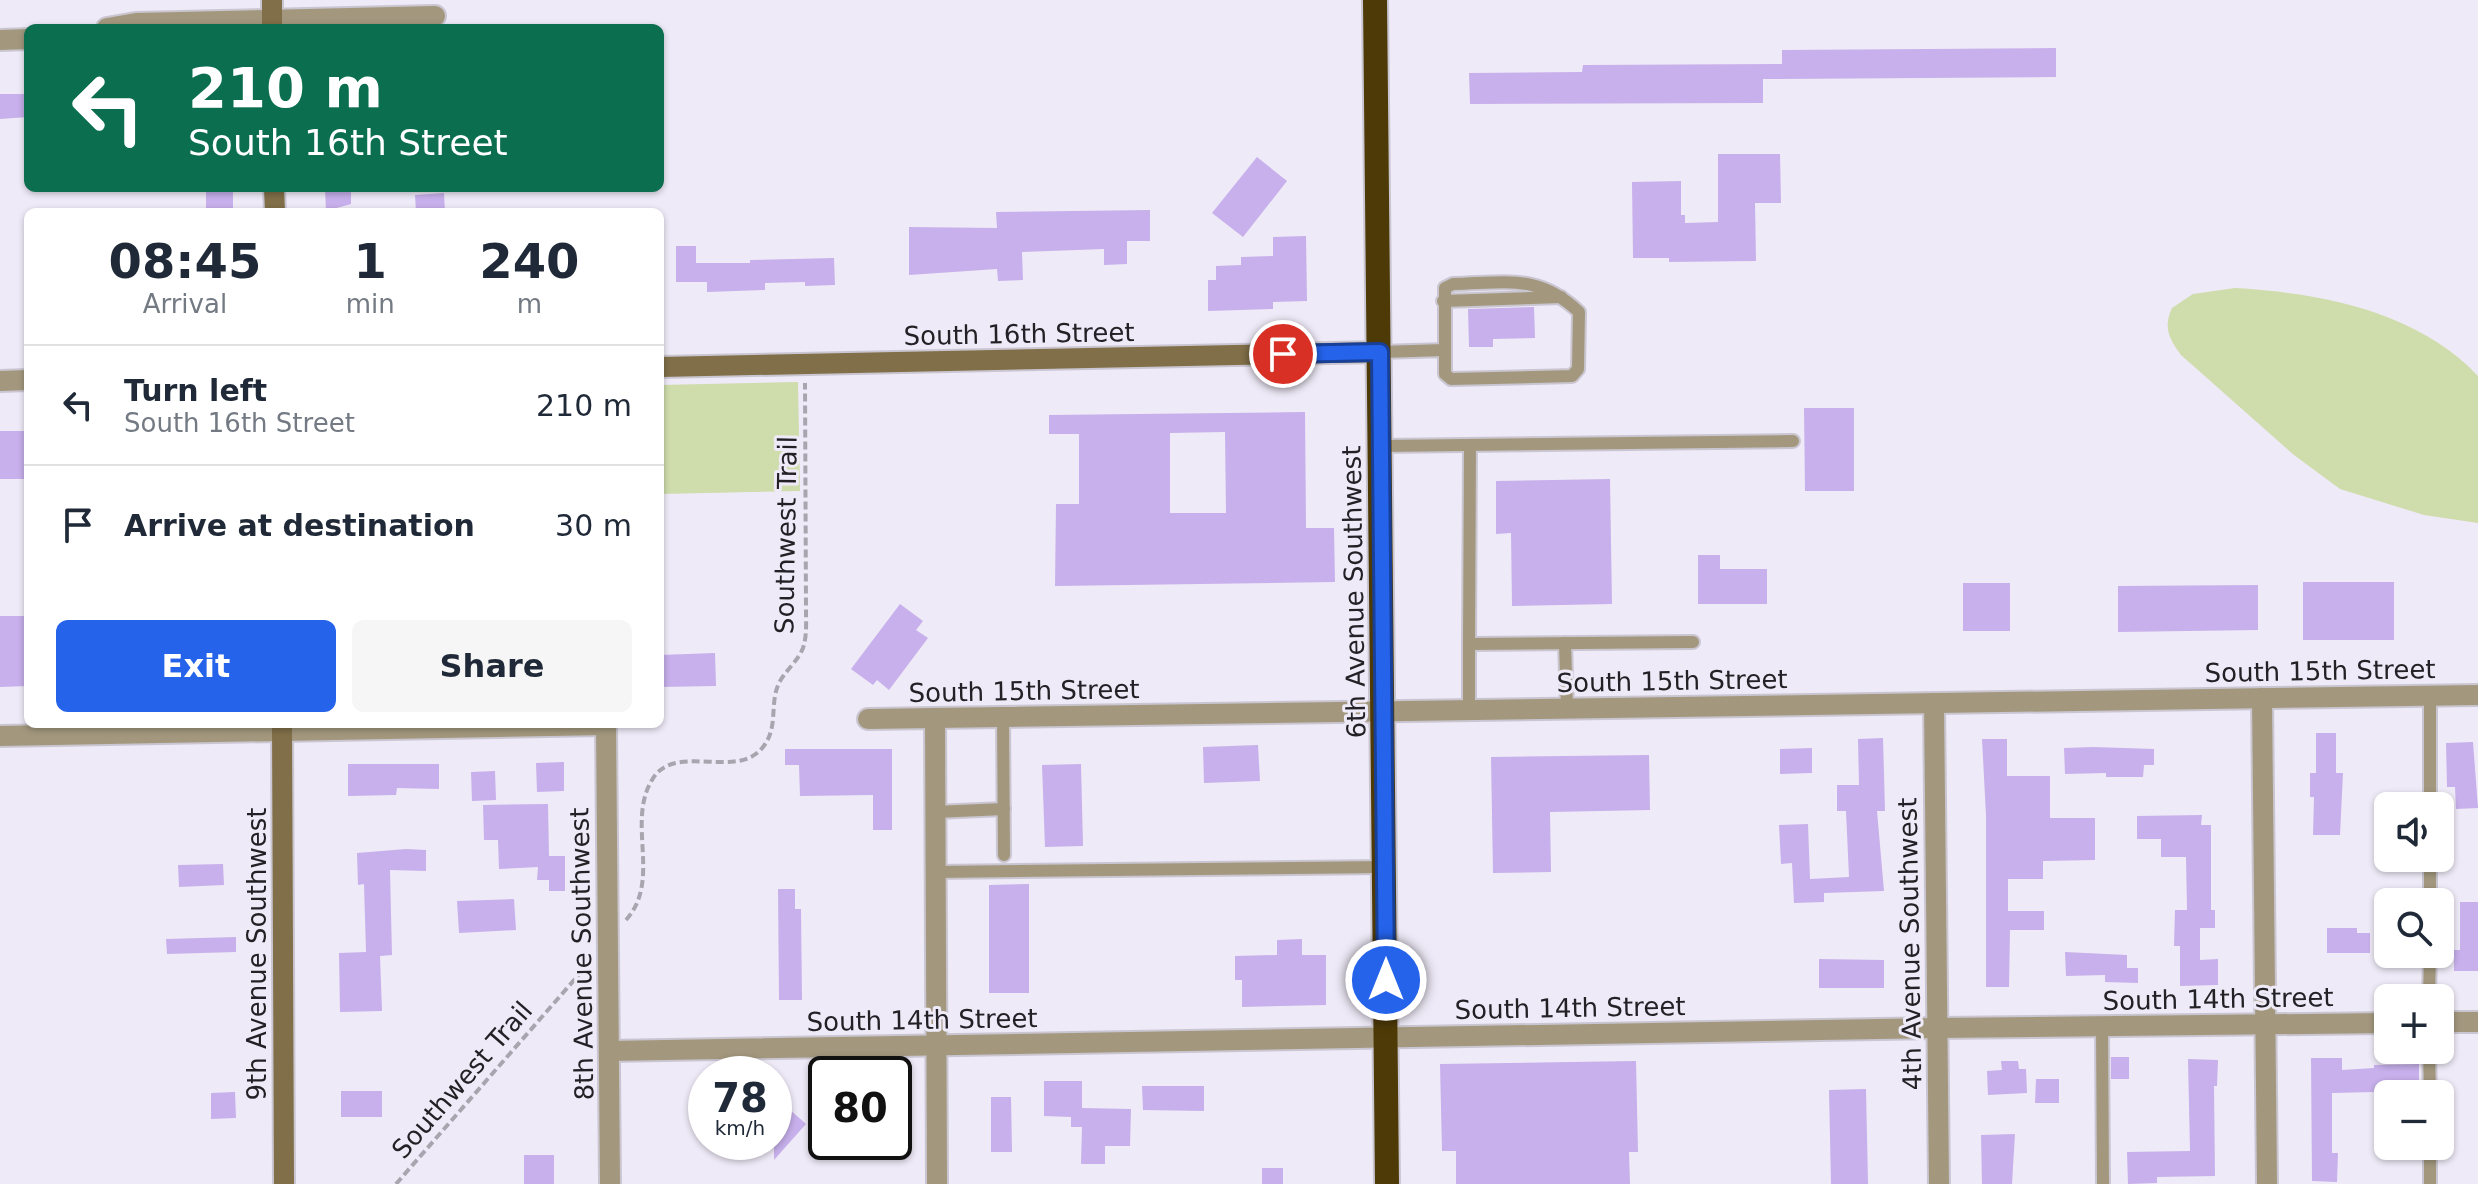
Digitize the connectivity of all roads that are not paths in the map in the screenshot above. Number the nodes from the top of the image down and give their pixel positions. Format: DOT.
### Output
graph roads {
  1 [pos="1375,0"];
  2 [pos="272,16"];
  3 [pos="435,16"];
  4 [pos="130,24"];
  5 [pos="24,39"];
  6 [pos="0,40"];
  7 [pos="1445,350"];
  8 [pos="1380,352"];
  9 [pos="664,367"];
  10 [pos="24,380"];
  11 [pos="0,381"];
  12 [pos="1793,441"];
  13 [pos="1470,445"];
  14 [pos="1381,446"];
  15 [pos="1693,642"];
  16 [pos="1565,643"];
  17 [pos="1469,644"];
  18 [pos="2478,695"];
  19 [pos="2430,696"];
  20 [pos="2262,698"];
  21 [pos="1934,703"];
  22 [pos="1567,708"];
  23 [pos="1469,709"];
  24 [pos="1384,711"];
  25 [pos="1003,717"];
  26 [pos="935,718"];
  27 [pos="868,719"];
  28 [pos="282,728"];
  29 [pos="606,728"];
  30 [pos="62,730"];
  31 [pos="0,736"];
  32 [pos="2430,792"];
  33 [pos="1004,809"];
  34 [pos="935,812"];
  35 [pos="1004,855"];
  36 [pos="1385,867"];
  37 [pos="936,872"];
  38 [pos="2454,1022"];
  39 [pos="2478,1022"];
  40 [pos="2374,1023"];
  41 [pos="2265,1025"];
  42 [pos="2102,1027"];
  43 [pos="1937,1028"];
  44 [pos="1386,1037"];
  45 [pos="937,1045"];
  46 [pos="609,1051"];
  47 [pos="2430,1160"];
  48 [pos="284,1184"];
  49 [pos="610,1184"];
  50 [pos="937,1184"];
  51 [pos="1387,1184"];
  52 [pos="1939,1184"];
  53 [pos="2103,1184"];
  54 [pos="2267,1184"];
  55 [pos="2430,1184"];
  1 -- 8 [label="highway, 6th Avenue Southwest"];
  2 -- 3 [label="street"];
  2 -- 4 [label="street"];
  5 -- 6 [label="street"];
  7 -- 7 [label="lane"];
  7 -- 8 [label="lane"];
  8 -- 9 [label="street, South 16th Street"];
  8 -- 14 [label="highway, 6th Avenue Southwest"];
  10 -- 11 [label="street"];
  12 -- 13 [label="lane"];
  13 -- 14 [label="lane"];
  13 -- 17 [label="lane"];
  14 -- 24 [label="highway, 6th Avenue Southwest"];
  15 -- 16 [label="lane"];
  16 -- 17 [label="lane"];
  16 -- 22 [label="lane"];
  17 -- 23 [label="lane"];
  18 -- 19 [label="street, South 15th Street"];
  19 -- 20 [label="street, South 15th Street"];
  19 -- 32 [label="lane"];
  20 -- 21 [label="street, South 15th Street"];
  20 -- 41 [label="street"];
  21 -- 22 [label="street, South 15th Street"];
  21 -- 43 [label="street, 4th Avenue Southwest"];
  22 -- 23 [label="street, South 15th Street"];
  23 -- 24 [label="street, South 15th Street"];
  24 -- 25 [label="street, South 15th Street"];
  24 -- 36 [label="highway, 6th Avenue Southwest"];
  25 -- 26 [label="street, South 15th Street"];
  25 -- 33 [label="lane"];
  26 -- 27 [label="street, South 15th Street"];
  26 -- 34 [label="street"];
  28 -- 30 [label="street"];
  28 -- 48 [label="street, 9th Avenue Southwest"];
  29 -- 46 [label="street, 8th Avenue Southwest"];
  30 -- 31 [label="street"];
  33 -- 34 [label="lane"];
  33 -- 35 [label="lane"];
  34 -- 37 [label="street"];
  36 -- 37 [label="lane"];
  36 -- 44 [label="highway, 6th Avenue Southwest"];
  37 -- 45 [label="street"];
  38 -- 39 [label="street"];
  40 -- 41 [label="street, South 14th Street"];
  41 -- 42 [label="street, South 14th Street"];
  41 -- 54 [label="street"];
  42 -- 43 [label="street, South 14th Street"];
  42 -- 53 [label="lane"];
  43 -- 44 [label="street, South 14th Street"];
  43 -- 52 [label="street, 4th Avenue Southwest"];
  44 -- 45 [label="street, South 14th Street"];
  44 -- 51 [label="highway, 6th Avenue Southwest"];
  45 -- 46 [label="street, South 14th Street"];
  45 -- 50 [label="street"];
  46 -- 49 [label="street, 8th Avenue Southwest"];
  47 -- 55 [label="lane"];
}
